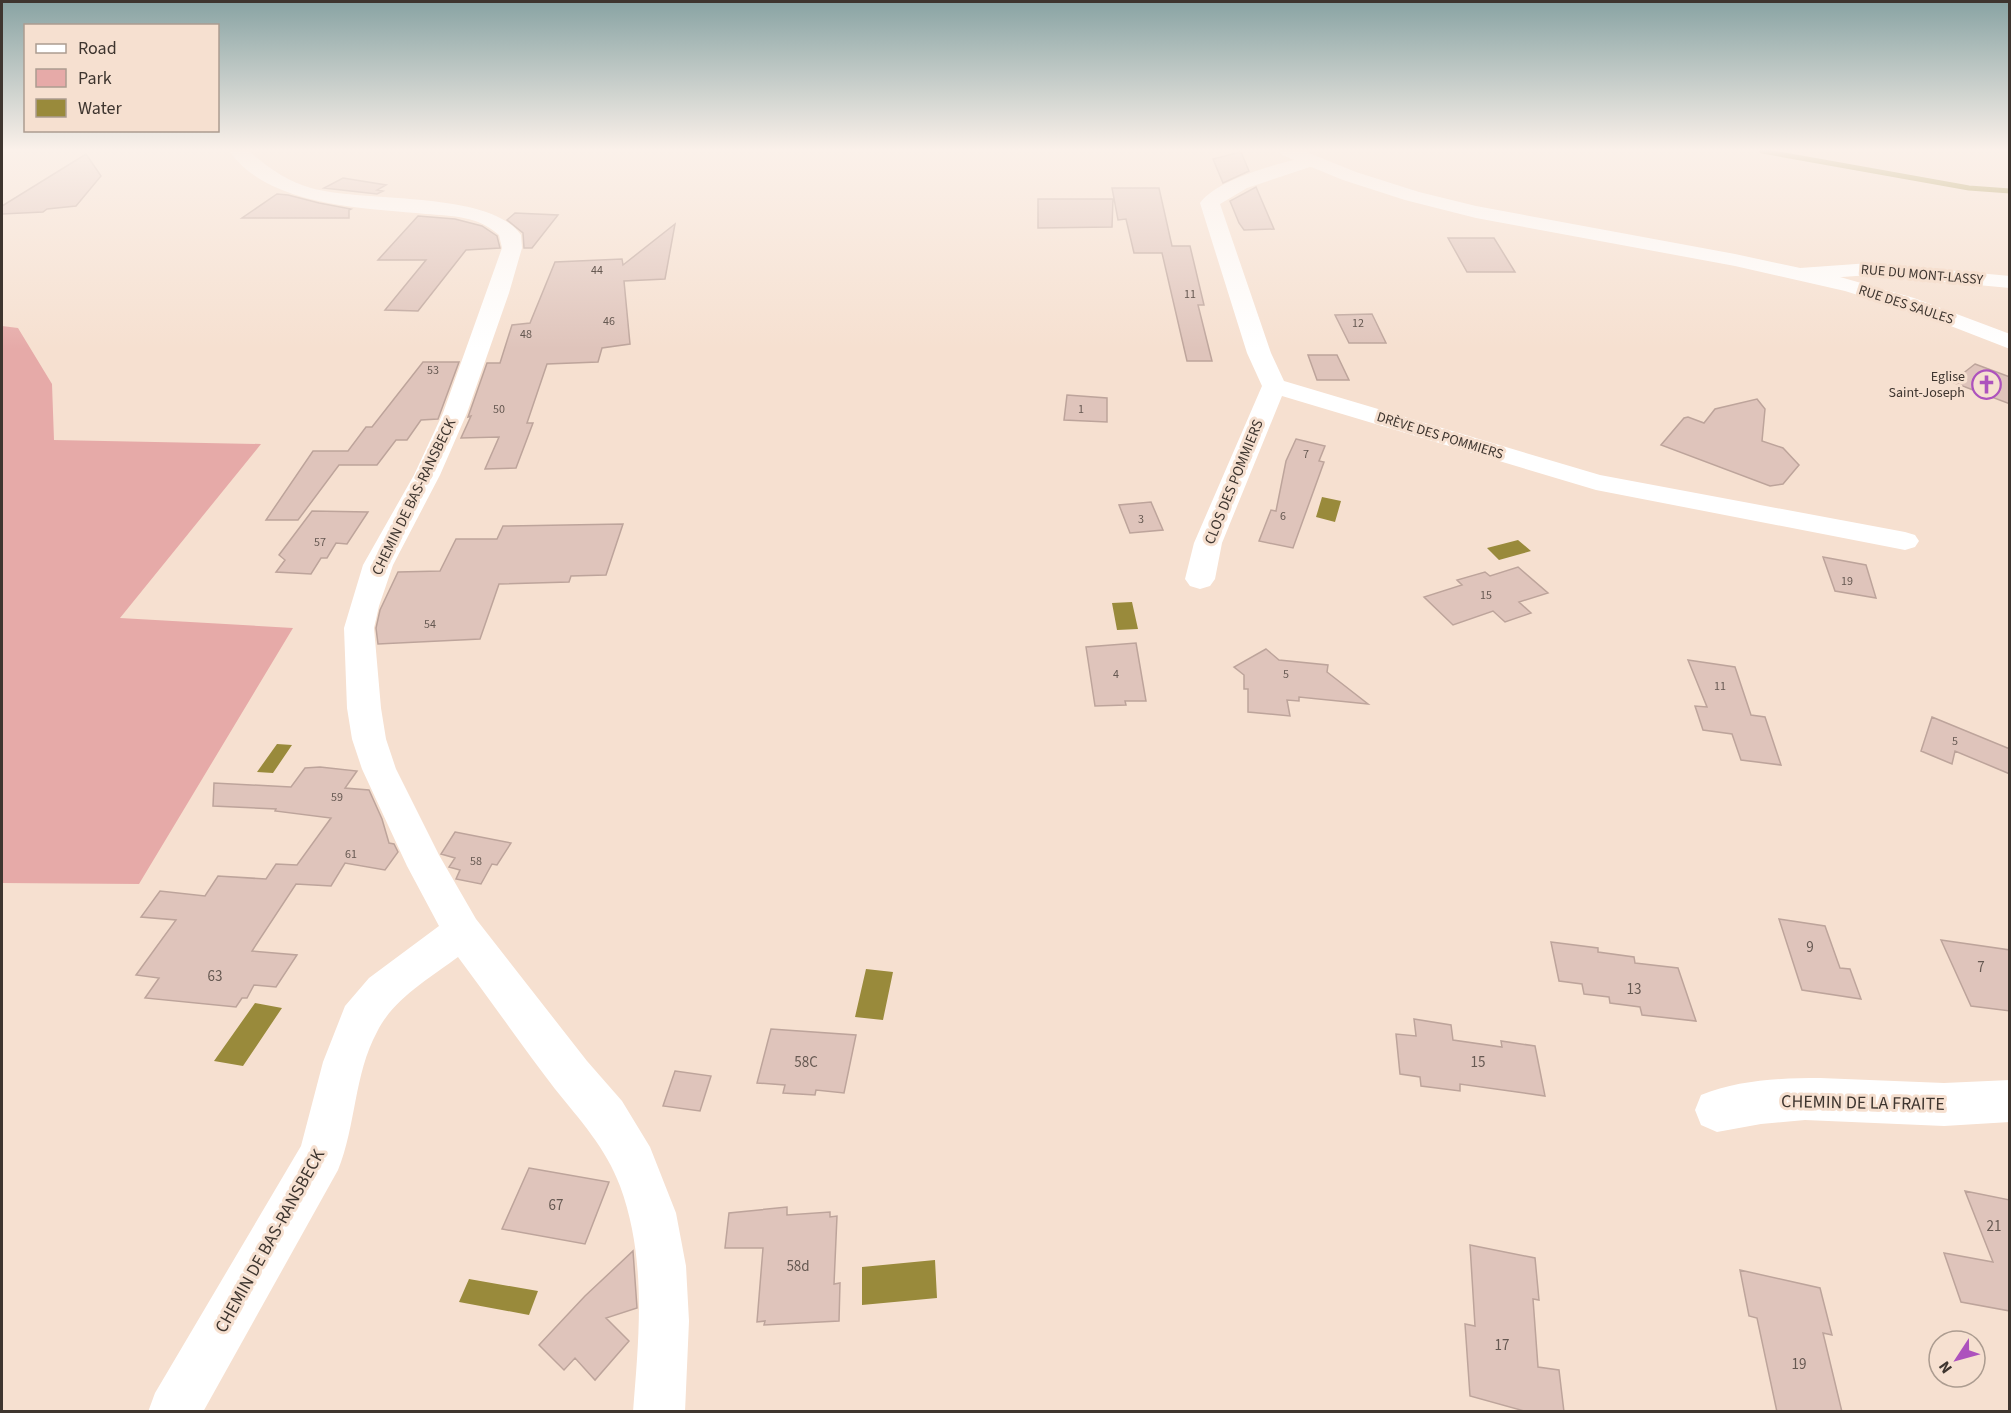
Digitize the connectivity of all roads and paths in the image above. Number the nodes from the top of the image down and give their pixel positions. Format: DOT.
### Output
graph roads {
  1 [pos="488,217"];
  2 [pos="1215,217"];
  3 [pos="1494,217"];
  4 [pos="1800,274"];
  5 [pos="2010,282"];
  6 [pos="2010,342"];
  7 [pos="1274,386"];
  8 [pos="1905,541"];
  9 [pos="1200,579"];
  10 [pos="462,931"];
  11 [pos="2010,1101"];
  12 [pos="1717,1110"];
  13 [pos="174,1412"];
  14 [pos="659,1412"];
  1 -- 10 [label="street, CHEMIN DE BAS-RANSBECK"];
  2 -- 7 [label="street"];
  3 -- 4 [label="street"];
  4 -- 5 [label="street, RUE DU MONT-LASSY"];
  4 -- 6 [label="street, RUE DES SAULES"];
  7 -- 8 [label="street, DRÈVE DES POMMIERS"];
  7 -- 9 [label="street, CLOS DES POMMIERS"];
  10 -- 13 [label="street, CHEMIN DE BAS-RANSBECK"];
  10 -- 14 [label="street, CHEMIN DE BAS-RANSBECK"];
  11 -- 12 [label="street, CHEMIN DE LA FRAITE"];
}
